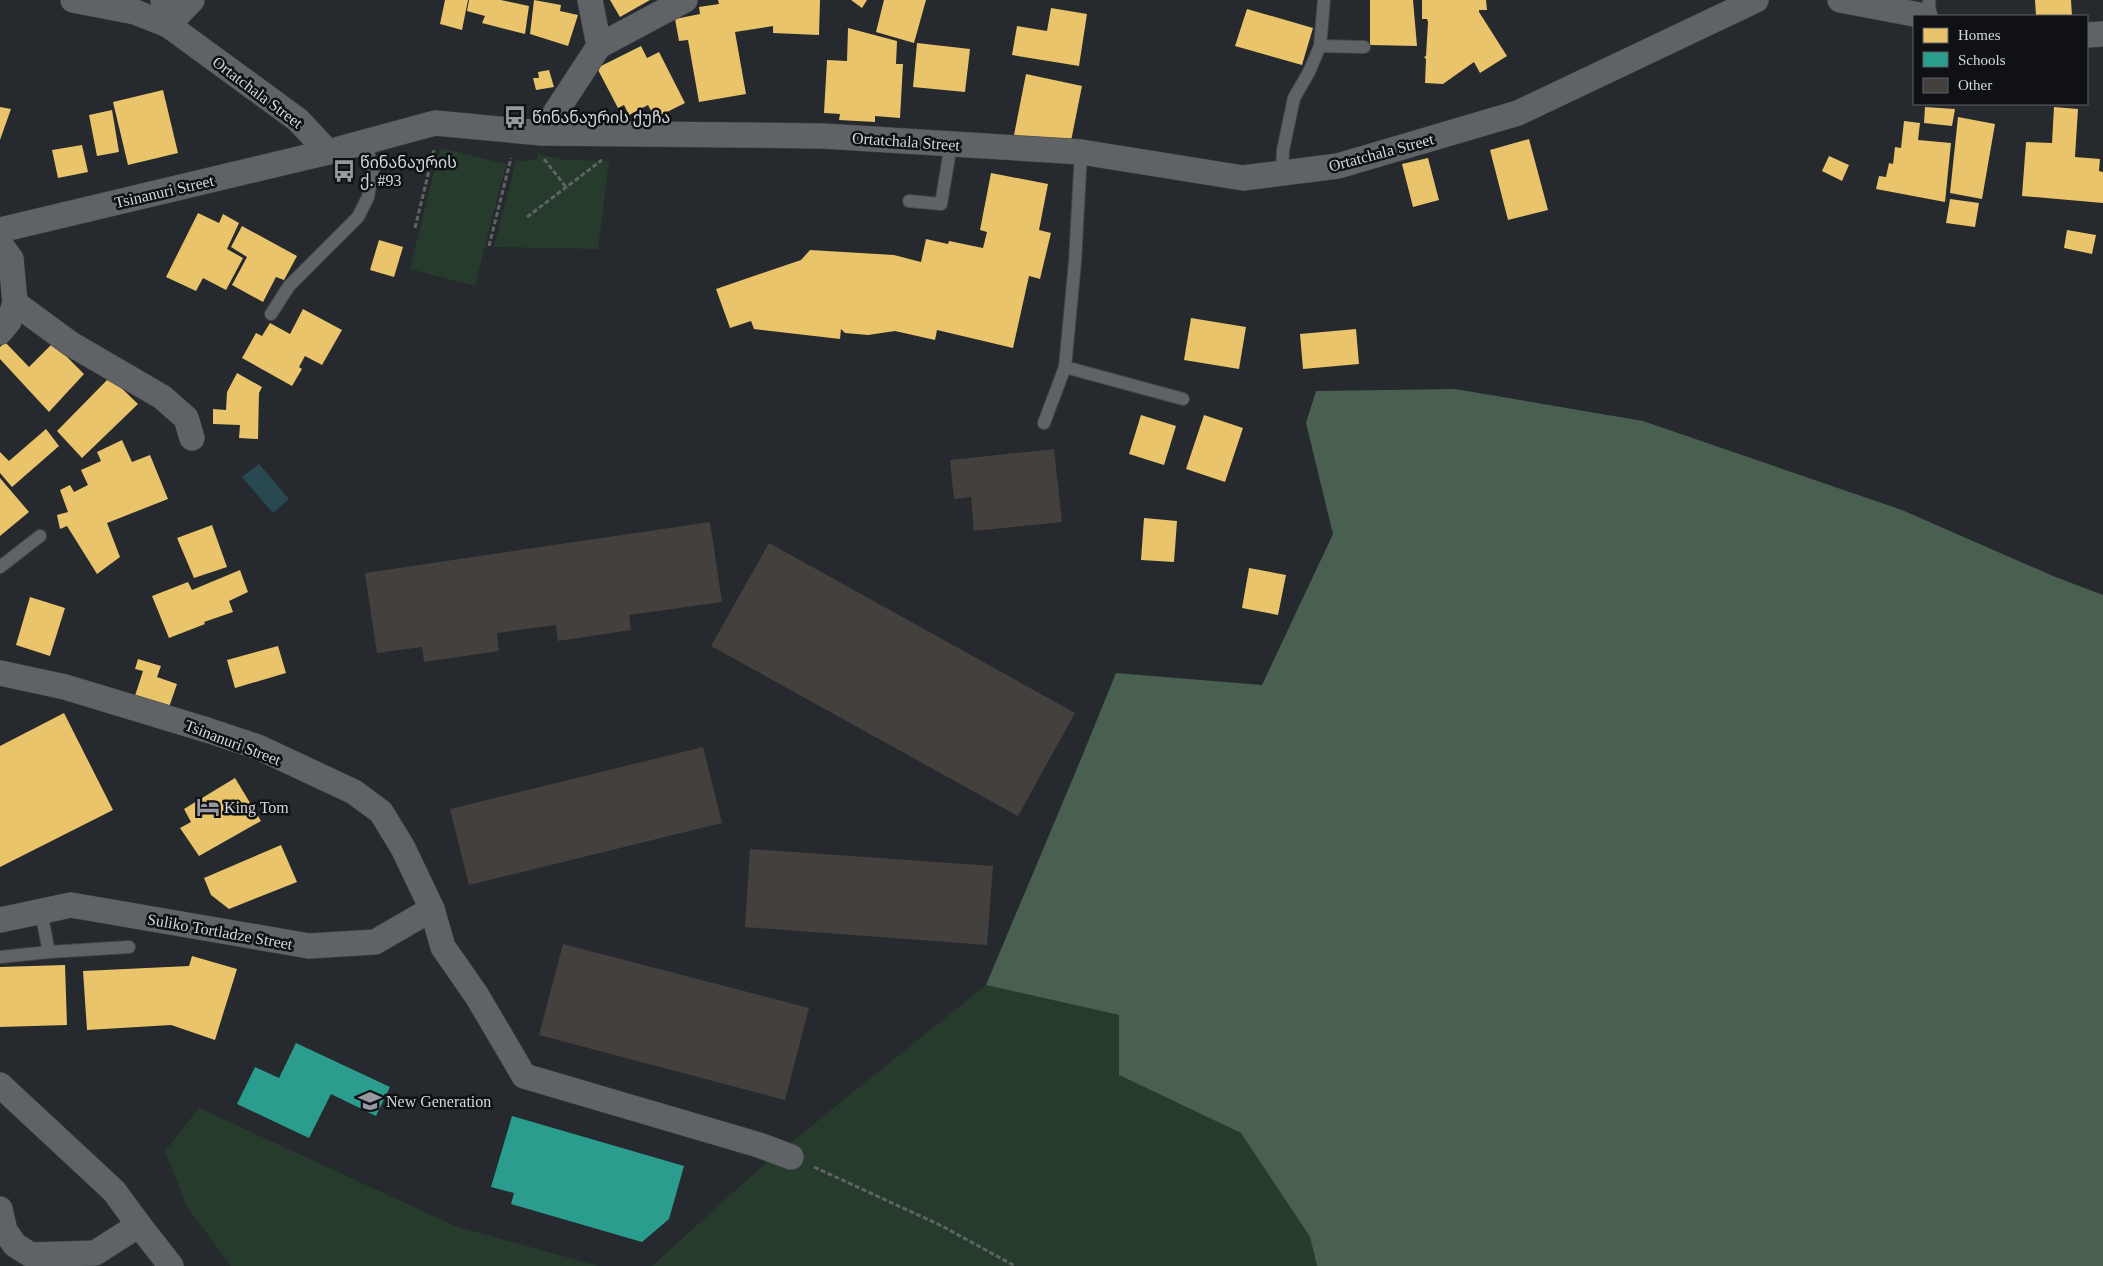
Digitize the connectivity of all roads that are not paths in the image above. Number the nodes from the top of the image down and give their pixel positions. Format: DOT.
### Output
graph roads {
  1 [pos="73,0"];
  2 [pos="163,0"];
  3 [pos="192,0"];
  4 [pos="590,0"];
  5 [pos="686,0"];
  6 [pos="1324,0"];
  7 [pos="1756,0"];
  8 [pos="1840,0"];
  9 [pos="1930,0"];
  10 [pos="1920,15"];
  11 [pos="1930,15"];
  12 [pos="168,25"];
  13 [pos="2103,34"];
  14 [pos="2088,35"];
  15 [pos="599,46"];
  16 [pos="1320,46"];
  17 [pos="1364,47"];
  18 [pos="365,141"];
  19 [pos="542,142"];
  20 [pos="952,144"];
  21 [pos="328,152"];
  22 [pos="1081,152"];
  23 [pos="1282,173"];
  24 [pos="909,201"];
  25 [pos="0,230"];
  26 [pos="0,244"];
  27 [pos="15,303"];
  28 [pos="271,314"];
  29 [pos="0,332"];
  30 [pos="1065,367"];
  31 [pos="1183,399"];
  32 [pos="1044,423"];
  33 [pos="192,438"];
  34 [pos="40,536"];
  35 [pos="0,567"];
  36 [pos="0,673"];
  37 [pos="432,909"];
  38 [pos="41,912"];
  39 [pos="0,920"];
  40 [pos="129,947"];
  41 [pos="49,952"];
  42 [pos="0,958"];
  43 [pos="0,1085"];
  44 [pos="791,1157"];
  45 [pos="0,1209"];
  46 [pos="139,1225"];
  47 [pos="172,1266"];
  1 -- 12 [label="street, Ortatchala Street"];
  2 -- 12 [label="street"];
  3 -- 12 [label="street"];
  4 -- 15 [label="street"];
  5 -- 15 [label="street"];
  6 -- 16 [label="lane"];
  7 -- 23 [label="street, Ortatchala Street"];
  8 -- 10 [label="street"];
  9 -- 11 [label="lane"];
  12 -- 21 [label="street, Ortatchala Street"];
  13 -- 14 [label="street"];
  15 -- 19 [label="street"];
  16 -- 17 [label="lane"];
  16 -- 23 [label="lane"];
  18 -- 19 [label="street, Ortatchala Street"];
  18 -- 21 [label="street, Ortatchala Street"];
  18 -- 28 [label="lane"];
  19 -- 20 [label="street, Ortatchala Street"];
  20 -- 22 [label="street, Ortatchala Street"];
  20 -- 24 [label="lane"];
  21 -- 25 [label="street, Tsinanuri Street"];
  22 -- 23 [label="street, Ortatchala Street"];
  22 -- 30 [label="lane"];
  26 -- 27 [label="street"];
  27 -- 29 [label="street"];
  27 -- 33 [label="street"];
  30 -- 31 [label="lane"];
  30 -- 32 [label="lane"];
  34 -- 35 [label="lane"];
  36 -- 37 [label="street, Tsinanuri Street"];
  37 -- 38 [label="street, Suliko Tortladze Street"];
  37 -- 44 [label="street, Tsinanuri Street"];
  38 -- 39 [label="street, Suliko Tortladze Street"];
  38 -- 41 [label="lane"];
  40 -- 41 [label="lane"];
  41 -- 42 [label="lane"];
  43 -- 46 [label="street"];
  45 -- 46 [label="street"];
  46 -- 47 [label="street"];
}
